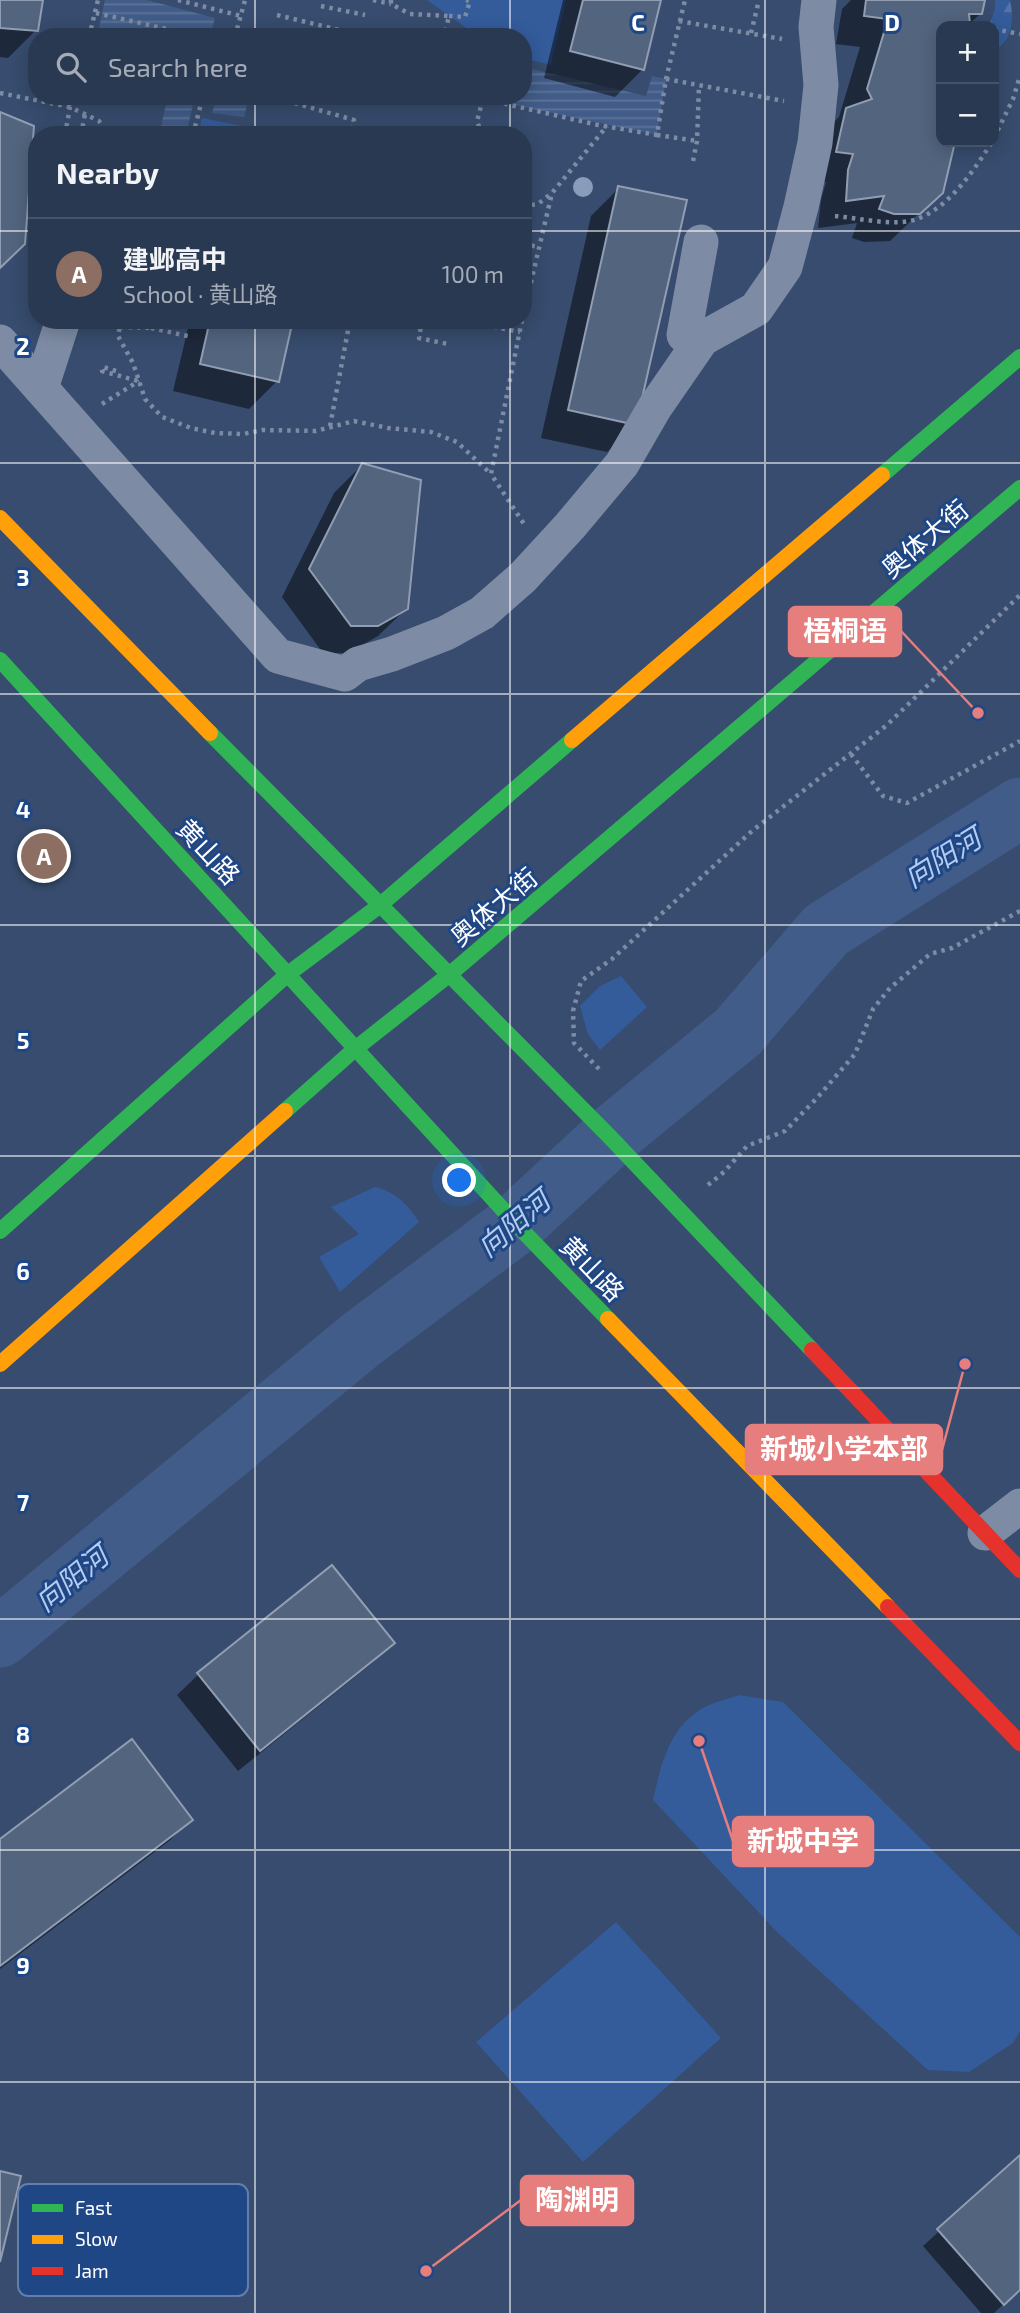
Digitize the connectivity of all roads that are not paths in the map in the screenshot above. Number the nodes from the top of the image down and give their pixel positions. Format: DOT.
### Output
graph roads {
  1 [pos="819,0"];
  2 [pos="701,242"];
  3 [pos="60,329"];
  4 [pos="702,339"];
  5 [pos="0,342"];
  6 [pos="1020,357"];
  7 [pos="41,388"];
  8 [pos="1020,488"];
  9 [pos="0,518"];
  10 [pos="0,660"];
  11 [pos="379,906"];
  12 [pos="288,974"];
  13 [pos="450,974"];
  14 [pos="355,1049"];
  15 [pos="0,1231"];
  16 [pos="0,1364"];
  17 [pos="1020,1506"];
  18 [pos="985,1533"];
  19 [pos="1020,1570"];
  20 [pos="1020,1743"];
  1 -- 4 [label="street"];
  2 -- 4 [label="street"];
  3 -- 7 [label="street"];
  4 -- 7 [label="street"];
  5 -- 7 [label="street"];
  6 -- 11 [label="main road"];
  8 -- 13 [label="main road, 奥体大街"];
  9 -- 11 [label="main road"];
  10 -- 12 [label="main road, 黄山路"];
  11 -- 12 [label="main road"];
  11 -- 13 [label="main road"];
  12 -- 14 [label="main road, 黄山路"];
  12 -- 15 [label="main road"];
  13 -- 14 [label="main road, 奥体大街"];
  13 -- 18 [label="main road"];
  14 -- 16 [label="main road, 奥体大街"];
  14 -- 20 [label="main road, 黄山路"];
  17 -- 18 [label="street"];
  18 -- 19 [label="main road"];
}
